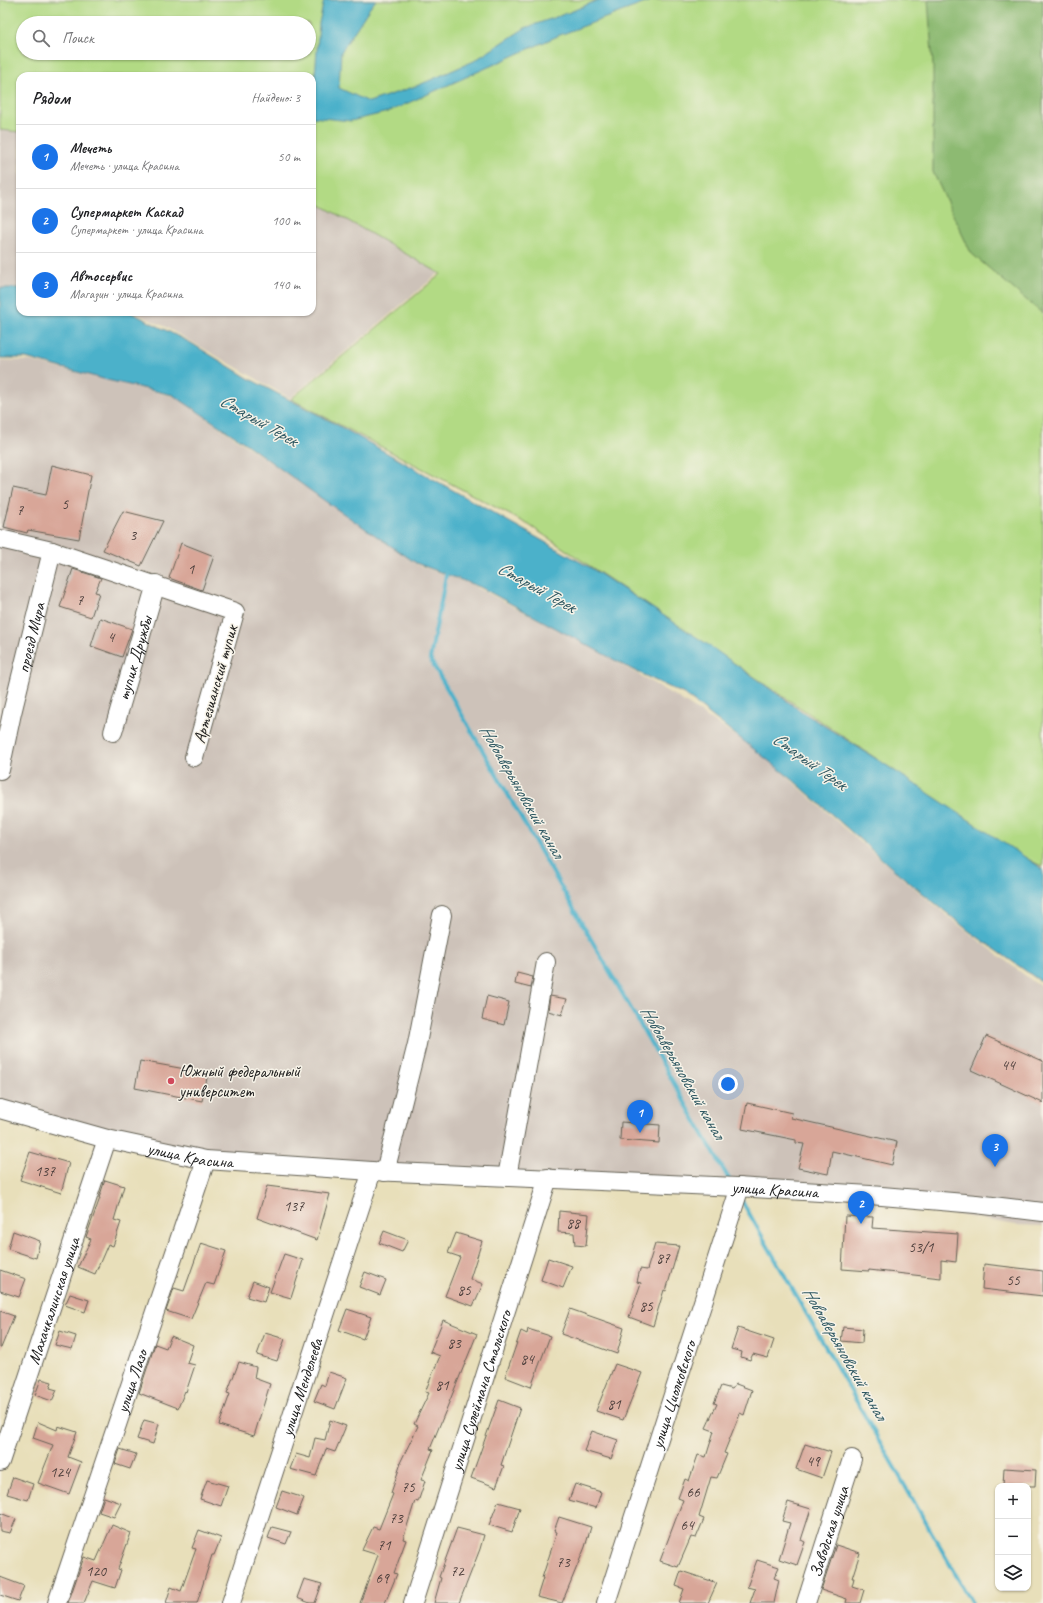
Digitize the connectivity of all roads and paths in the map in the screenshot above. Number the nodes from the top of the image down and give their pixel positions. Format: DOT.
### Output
graph roads {
  1 [pos="0,539"];
  2 [pos="52,551"];
  3 [pos="156,584"];
  4 [pos="113,732"];
  5 [pos="194,757"];
  6 [pos="0,770"];
  7 [pos="442,915"];
  8 [pos="546,962"];
  9 [pos="0,1109"];
  10 [pos="107,1138"];
  11 [pos="206,1160"];
  12 [pos="378,1171"];
  13 [pos="507,1177"];
  14 [pos="548,1178"];
  15 [pos="740,1187"];
  16 [pos="1043,1212"];
  17 [pos="852,1459"];
  18 [pos="0,1462"];
  19 [pos="57,1603"];
  20 [pos="231,1603"];
  21 [pos="413,1603"];
  22 [pos="606,1603"];
  23 [pos="806,1603"];
  1 -- 2 [label="street"];
  2 -- 3 [label="street"];
  2 -- 6 [label="street, проезд Мира"];
  3 -- 4 [label="street, тупик Дружбы"];
  3 -- 5 [label="street, Артезианский тупик"];
  7 -- 12 [label="street"];
  8 -- 13 [label="street"];
  9 -- 10 [label="street, улица Красина"];
  10 -- 11 [label="street, улица Красина"];
  10 -- 18 [label="street, Махачкалинская улица"];
  11 -- 12 [label="street, улица Красина"];
  11 -- 19 [label="street, улица Лазо"];
  12 -- 13 [label="street, улица Красина"];
  12 -- 20 [label="street, улица Менделеева"];
  13 -- 14 [label="street, улица Красина"];
  14 -- 15 [label="street, улица Красина"];
  14 -- 21 [label="street, улица Сулеймана Стальского"];
  15 -- 16 [label="street, улица Красина"];
  15 -- 22 [label="street, улица Циолковского"];
  17 -- 23 [label="street, Заводская улица"];
}
